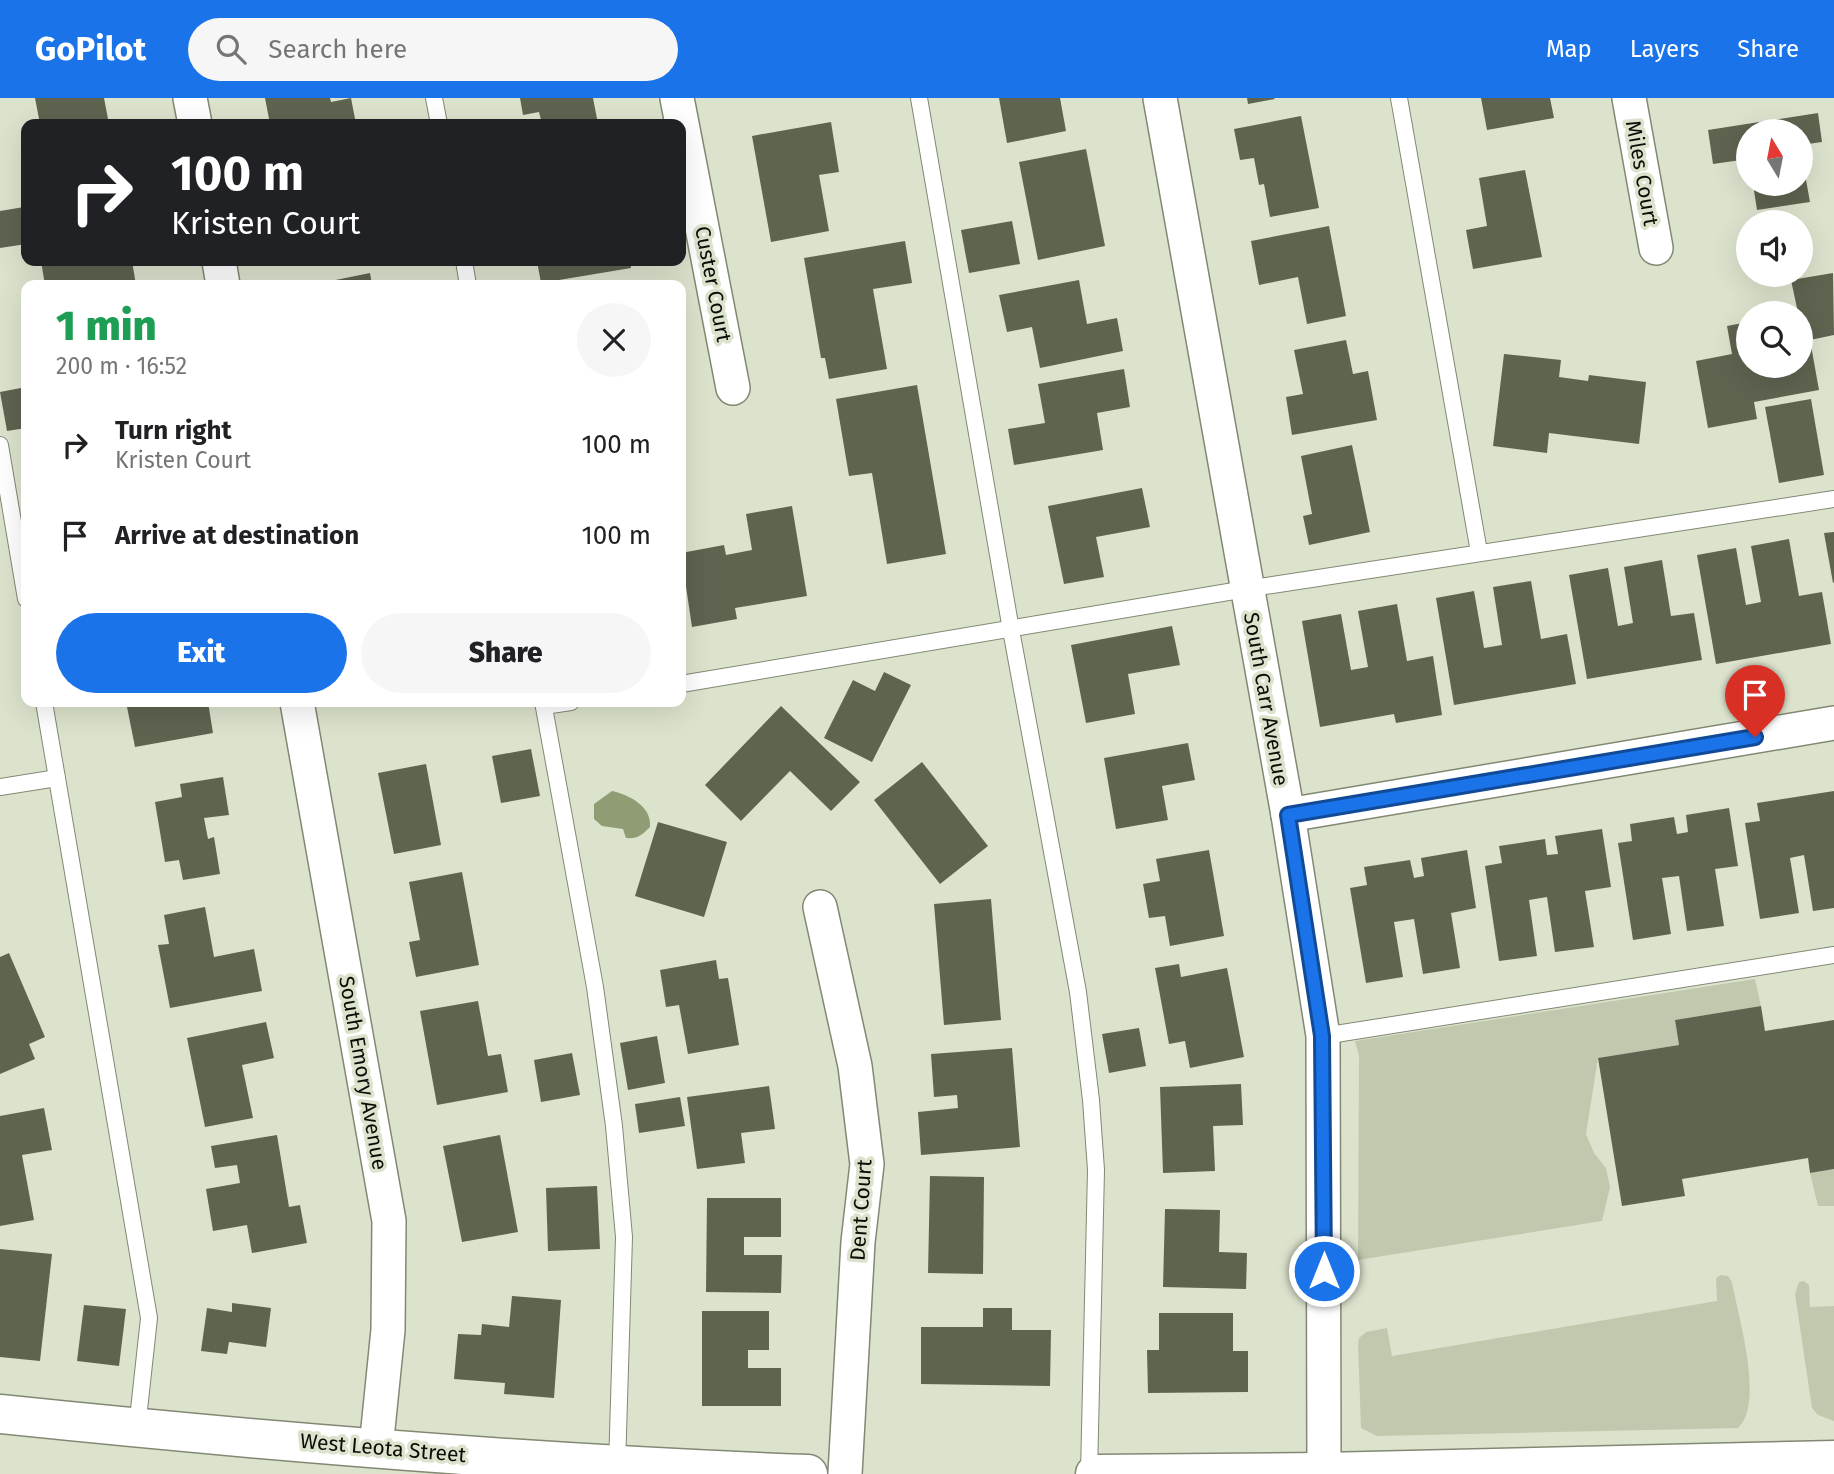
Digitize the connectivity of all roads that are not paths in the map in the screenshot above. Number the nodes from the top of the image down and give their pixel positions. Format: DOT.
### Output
graph roads {
  1 [pos="190,98"];
  2 [pos="434,98"];
  3 [pos="677,98"];
  4 [pos="919,98"];
  5 [pos="1160,98"];
  6 [pos="1399,98"];
  7 [pos="1629,98"];
  8 [pos="194,119"];
  9 [pos="438,119"];
  10 [pos="681,119"];
  11 [pos="686,145"];
  12 [pos="1656,248"];
  13 [pos="733,388"];
  14 [pos="0,445"];
  15 [pos="1834,499"];
  16 [pos="1479,552"];
  17 [pos="21,569"];
  18 [pos="1247,589"];
  19 [pos="1011,630"];
  20 [pos="686,683"];
  21 [pos="45,707"];
  22 [pos="298,707"];
  23 [pos="545,707"];
  24 [pos="1834,723"];
  25 [pos="57,778"];
  26 [pos="0,786"];
  27 [pos="1288,815"];
  28 [pos="820,907"];
  29 [pos="1834,955"];
  30 [pos="1322,1036"];
  31 [pos="0,1414"];
  32 [pos="136,1429"];
  33 [pos="376,1448"];
  34 [pos="1834,1460"];
  35 [pos="617,1467"];
  36 [pos="1325,1472"];
  37 [pos="808,1474"];
  38 [pos="845,1474"];
  39 [pos="1089,1474"];
  40 [pos="1096,1474"];
  1 -- 8 [label="street"];
  2 -- 9 [label="lane"];
  3 -- 10 [label="street, Custer Court"];
  4 -- 19 [label="lane"];
  5 -- 18 [label="street, South Carr Avenue"];
  6 -- 16 [label="lane"];
  7 -- 12 [label="street, Miles Court"];
  11 -- 13 [label="street, Custer Court"];
  14 -- 17 [label="lane"];
  15 -- 16 [label="lane"];
  16 -- 18 [label="lane"];
  18 -- 19 [label="lane"];
  18 -- 27 [label="street, South Carr Avenue"];
  19 -- 20 [label="lane"];
  19 -- 39 [label="lane"];
  21 -- 25 [label="lane"];
  22 -- 33 [label="street, South Emory Avenue"];
  23 -- 35 [label="lane"];
  24 -- 27 [label="street"];
  25 -- 26 [label="lane"];
  25 -- 32 [label="lane"];
  27 -- 30 [label="street, South Carr Avenue"];
  28 -- 38 [label="street, Dent Court"];
  29 -- 30 [label="lane"];
  30 -- 36 [label="street, South Carr Avenue"];
  31 -- 32 [label="street, West Leota Street"];
  32 -- 33 [label="street, West Leota Street"];
  33 -- 35 [label="street, West Leota Street"];
  34 -- 36 [label="street"];
  35 -- 37 [label="street, West Leota Street"];
  36 -- 40 [label="street"];
}
